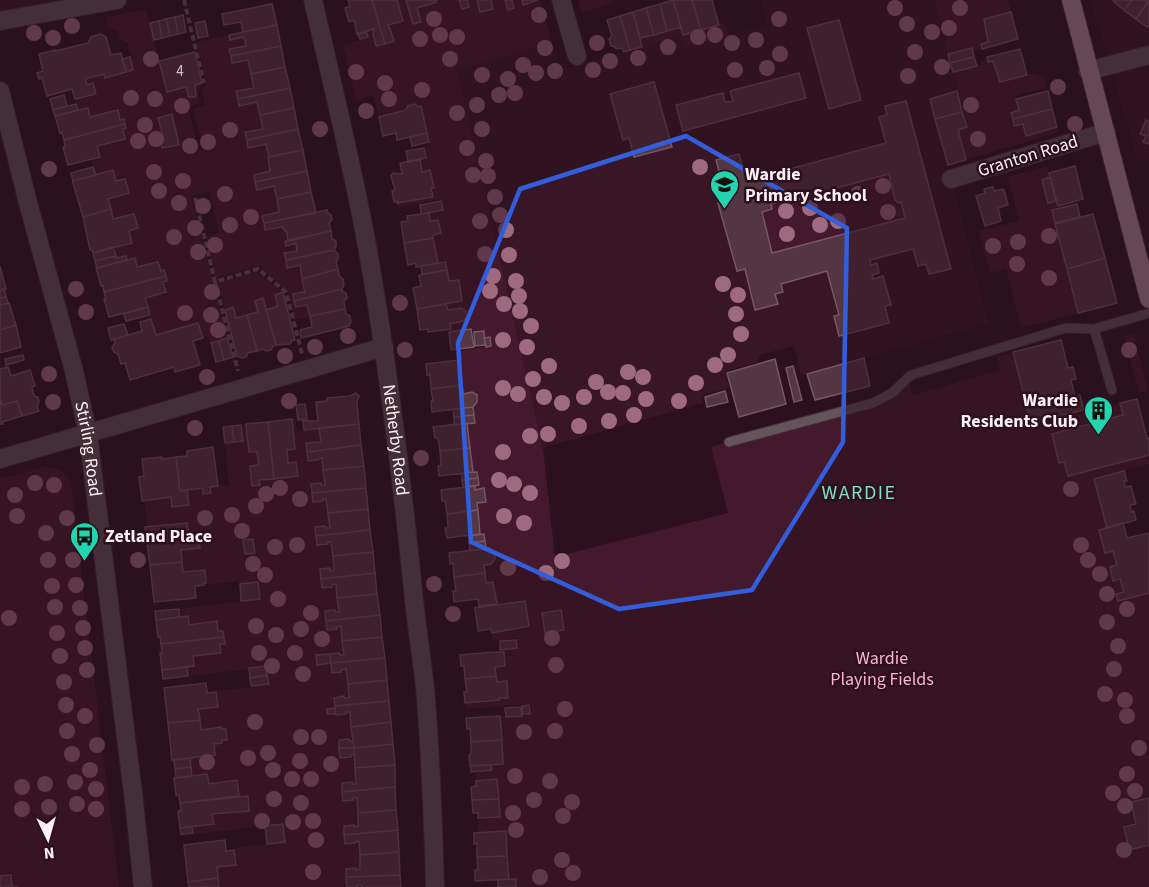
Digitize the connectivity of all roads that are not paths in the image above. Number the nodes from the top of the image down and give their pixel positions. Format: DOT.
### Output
graph roads {
  1 [pos="117,0"];
  2 [pos="313,0"];
  3 [pos="561,0"];
  4 [pos="1071,0"];
  5 [pos="0,21"];
  6 [pos="1149,55"];
  7 [pos="577,56"];
  8 [pos="1089,71"];
  9 [pos="0,91"];
  10 [pos="1106,132"];
  11 [pos="951,179"];
  12 [pos="1149,299"];
  13 [pos="1149,314"];
  14 [pos="1094,329"];
  15 [pos="384,347"];
  16 [pos="1112,390"];
  17 [pos="88,434"];
  18 [pos="729,442"];
  19 [pos="0,459"];
  20 [pos="143,887"];
  21 [pos="435,887"];
  1 -- 5 [label="street"];
  2 -- 15 [label="street, Netherby Road"];
  3 -- 7 [label="street"];
  4 -- 8 [label="main road"];
  6 -- 8 [label="street"];
  8 -- 10 [label="main road"];
  9 -- 17 [label="street, Stirling Road"];
  10 -- 11 [label="street, Granton Road"];
  10 -- 12 [label="main road"];
  13 -- 14 [label="lane"];
  14 -- 16 [label="lane"];
  14 -- 18 [label="lane"];
  15 -- 17 [label="street"];
  15 -- 21 [label="street, Netherby Road"];
  17 -- 19 [label="street"];
  17 -- 20 [label="street, Stirling Road"];
}
